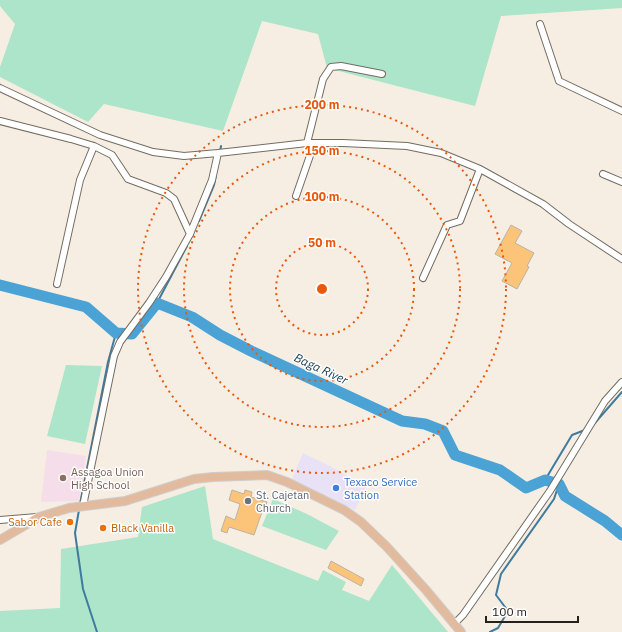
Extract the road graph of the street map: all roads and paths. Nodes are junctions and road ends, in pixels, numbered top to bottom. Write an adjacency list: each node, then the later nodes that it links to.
1 (540, 24): 4 (street)
2 (382, 74): 6 (street)
3 (0, 88): 9 (street)
4 (622, 111)
5 (0, 121): 8 (street)
6 (307, 143): 7 (street); 9 (street)
7 (314, 144): 10 (street); 13 (street)
8 (94, 146): 14 (street); 17 (street)
9 (218, 153): 14 (street)
10 (480, 169): 15 (street); 16 (street)
11 (603, 174): 12 (street)
12 (622, 182)
13 (296, 196)
14 (190, 234): 19 (street)
15 (622, 259)
16 (423, 278)
17 (56, 284)
18 (622, 382): 23 (street)
19 (81, 507): 20 (main road); 23 (main road)
20 (39, 517): 21 (street); 22 (main road)
21 (0, 520)
22 (0, 540)
23 (454, 624): 24 (main road)
24 (461, 632)

